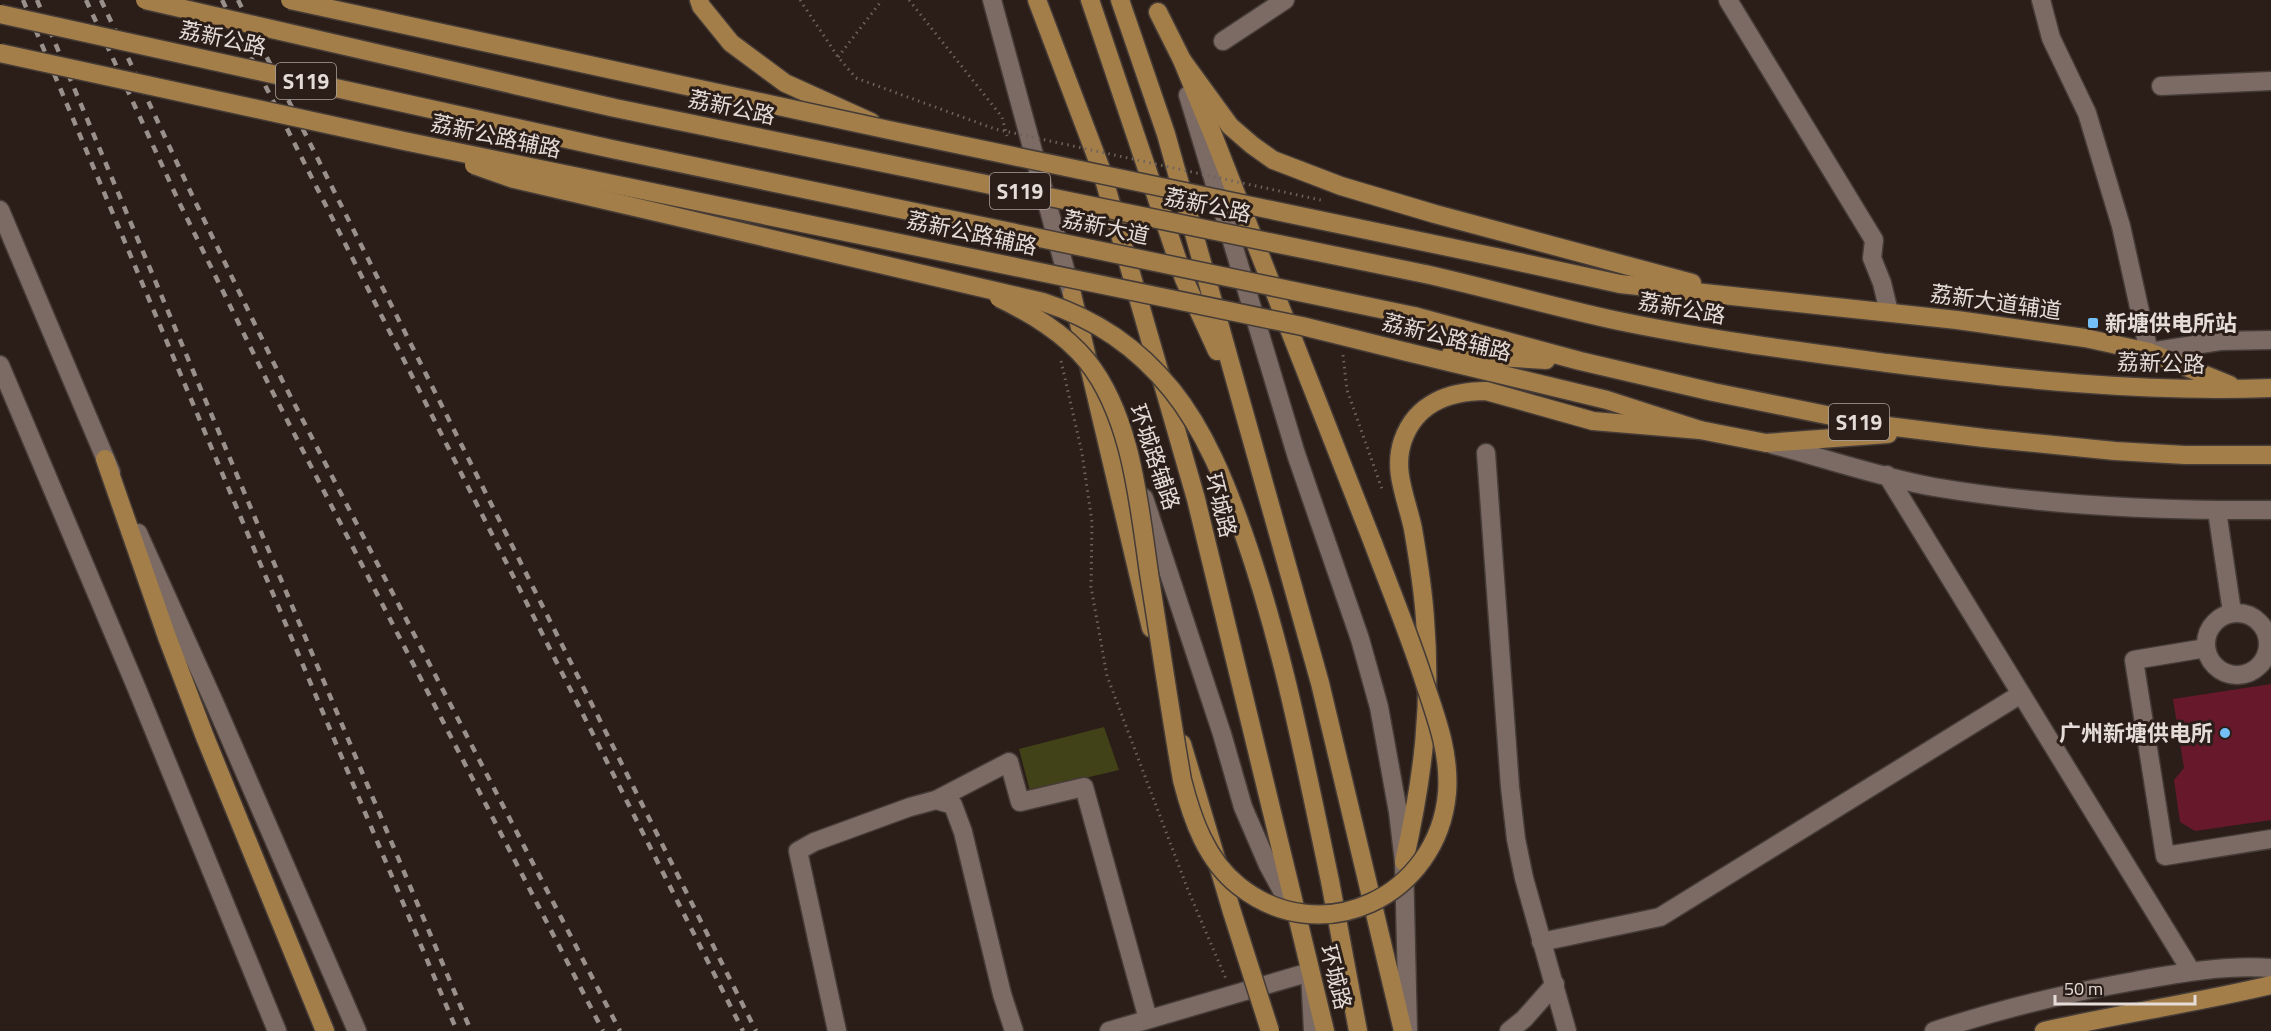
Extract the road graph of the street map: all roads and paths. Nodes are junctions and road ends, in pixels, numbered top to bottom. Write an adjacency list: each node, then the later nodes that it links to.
1 (145, 0): 41 (main road, 荔新公路 / S119, bridge)
2 (290, 0): 22 (main road, bridge)
3 (699, 0): 22 (main road, bridge)
4 (800, 0): 18 (path)
5 (882, 0): 18 (path)
6 (909, 0): 23 (path)
7 (992, 0): 29 (street, 环城路辅路)
8 (1037, 0): 60 (main road, 环城路)
9 (1090, 0): 42 (main road)
10 (1120, 0): 42 (main road)
11 (1285, 0): 16 (street)
12 (1728, 0): 31 (street)
13 (2040, 0): 35 (street)
14 (1156, 6): 19 (main road); 59 (street)
15 (0, 14): 25 (main road, 荔新公路 / S119, bridge)
16 (1223, 41)
17 (0, 53): 24 (main road, 荔新公路辅路, bridge)
18 (838, 57): 27 (path, bridge)
19 (1182, 60): 28 (main road, bridge); 30 (main road)
20 (2271, 81): 21 (street)
21 (2161, 86)
22 (889, 130): 30 (main road, bridge)
23 (1008, 140)
24 (404, 141): 28 (main road, bridge); 34 (main road, 荔新公路辅路, bridge)
25 (612, 149): 37 (main road, 荔新大道 / S119, bridge)
26 (0, 210): 48 (street)
27 (1324, 210)
28 (976, 287): 78 (main road, bridge)
29 (1072, 294): 60 (street, 环城路辅路); 75 (main road, bridge)
30 (1737, 295): 31 (main road, 荔新大道辅道)
31 (1889, 312): 35 (main road, 荔新大道辅道)
32 (2271, 340): 35 (street)
33 (1342, 347): 50 (path)
34 (1407, 352): 37 (main road); 43 (main road, 荔新公路辅路)
35 (2149, 352): 41 (main road, 荔新大道辅道)
36 (1060, 358): 67 (path)
37 (1580, 361): 44 (main road, S119)
38 (0, 365): 39 (street)
39 (5, 385): 69 (street)
40 (2271, 388): 41 (main road, 荔新公路 / S119)
41 (2240, 390)
42 (1243, 410): 79 (main road)
43 (1700, 430): 45 (main road, 荔新公路辅路); 59 (main road)
44 (1933, 430): 45 (main road, 荔新公路辅路); 47 (main road, S119)
45 (1766, 443): 49 (street)
46 (1486, 453): 61 (street)
47 (2271, 455)
48 (105, 459): 70 (main road); 71 (street)
49 (1887, 475): 52 (street); 56 (street)
50 (1386, 502)
51 (2271, 510): 52 (street)
52 (2217, 511): 53 (street)
53 (2232, 612): 54 (street); 55 (street)
54 (2270, 638): 55 (street)
55 (2206, 648): 58 (street)
56 (2021, 694): 61 (street); 63 (street)
57 (936, 800): 68 (street); 72 (street); 73 (street)
58 (2271, 839)
59 (1404, 862): 80 (street)
60 (1298, 921): 64 (main road, 环城路)
61 (1541, 942): 65 (street)
62 (2271, 968): 63 (street)
63 (2191, 971): 83 (street)
64 (1310, 972): 67 (street); 76 (street); 77 (main road, 环城路)
65 (1555, 984): 81 (street); 82 (street)
66 (2271, 985): 84 (main road)
67 (1232, 995): 68 (street)
68 (1148, 1019): 74 (street)
69 (277, 1031)
70 (325, 1031)
71 (357, 1031)
72 (837, 1031)
73 (1014, 1031)
74 (1108, 1031)
75 (1270, 1031)
76 (1313, 1031)
77 (1325, 1031)
78 (1358, 1031)
79 (1402, 1031)
80 (1408, 1031)
81 (1509, 1031)
82 (1568, 1031)
83 (1935, 1031)
84 (2044, 1031)

